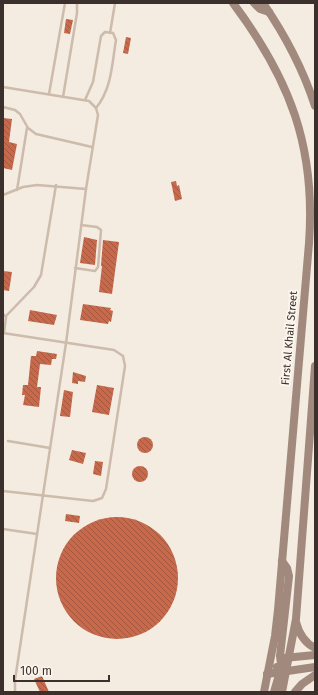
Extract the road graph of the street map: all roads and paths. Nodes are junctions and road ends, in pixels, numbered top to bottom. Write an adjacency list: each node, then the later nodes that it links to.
1 (65, 3): 11 (lane)
2 (77, 3): 12 (lane)
3 (115, 3): 9 (lane)
4 (233, 3): 35 (main road, First Al Khail Street)
5 (254, 3): 8 (main road)
6 (263, 3): 8 (main road)
7 (269, 3): 8 (main road)
8 (269, 12): 14 (main road)
9 (110, 33): 13 (lane); 16 (lane)
10 (3, 87): 11 (lane)
11 (49, 94): 12 (lane)
12 (63, 97): 13 (lane)
13 (85, 100): 16 (lane)
14 (315, 106)
15 (3, 107): 17 (lane)
16 (96, 108): 18 (lane)
17 (28, 128): 18 (lane); 21 (lane)
18 (92, 147): 20 (lane)
19 (56, 185): 20 (lane); 21 (lane); 25 (lane)
20 (86, 189): 23 (lane)
21 (17, 190): 22 (lane)
22 (3, 195)
23 (81, 225): 24 (lane); 24 (lane)
24 (76, 268): 27 (lane)
25 (4, 315): 26 (lane)
26 (3, 333): 27 (lane)
27 (66, 343): 30 (lane); 32 (lane)
28 (315, 366): 36 (main road)
29 (8, 441): 30 (lane)
30 (50, 448): 32 (lane)
31 (3, 491): 32 (lane)
32 (43, 495): 34 (lane)
33 (3, 529): 34 (lane)
34 (37, 534): 46 (lane)
35 (282, 561): 40 (main road); 41 (main road, First Al Khail Street)
36 (296, 619): 37 (main road); 39 (main road)
37 (315, 648)
38 (315, 655): 39 (main road)
39 (288, 658): 40 (main road); 43 (main road)
40 (280, 659): 41 (main road); 43 (main road)
41 (270, 660): 43 (main road); 44 (main road, First Al Khail Street)
42 (315, 667): 43 (main road)
43 (282, 672): 44 (main road); 48 (main road); 49 (main road)
44 (267, 674): 47 (main road, First Al Khail Street)
45 (315, 675): 50 (main road)
46 (15, 692)
47 (264, 692)
48 (274, 692)
49 (282, 692)
50 (295, 692)

